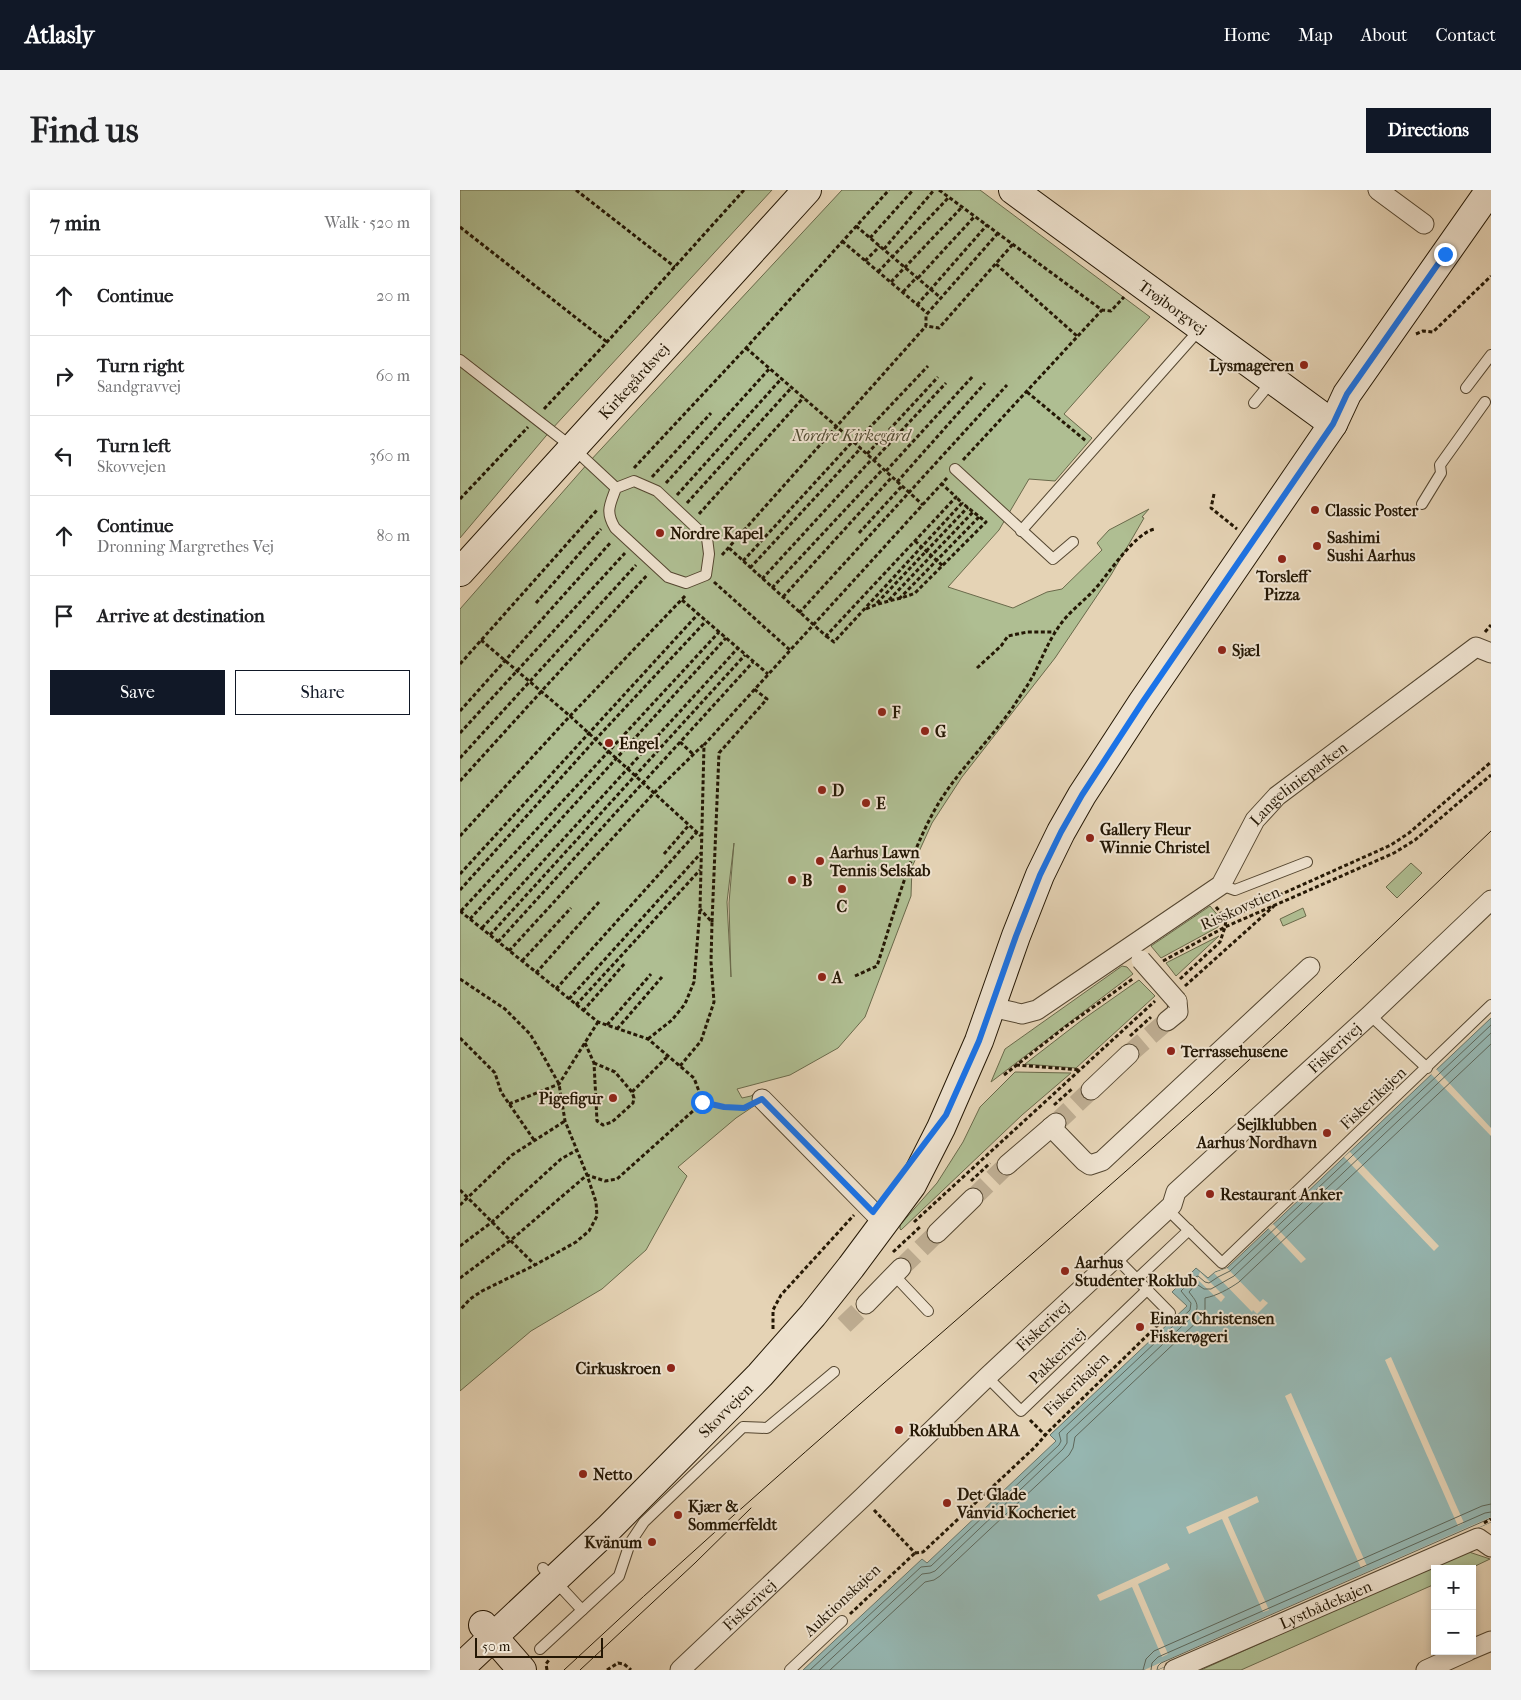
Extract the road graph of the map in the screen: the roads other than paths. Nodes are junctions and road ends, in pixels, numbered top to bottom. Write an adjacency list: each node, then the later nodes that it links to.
1 (807, 190): 15 (street, Kirkegårdsvej)
2 (1013, 190): 7 (street, Trøjborgvej)
3 (1378, 190): 6 (street)
4 (1490, 190): 14 (street)
5 (1491, 214): 14 (street)
6 (1424, 224)
7 (1200, 328): 10 (street, Trøjborgvej); 19 (lane)
8 (1491, 356): 11 (lane)
9 (460, 360): 15 (lane)
10 (1272, 380): 13 (lane); 14 (street, Trøjborgvej)
11 (1466, 388)
12 (1485, 402): 18 (lane)
13 (1254, 403)
14 (1333, 424): 29 (street, Skovvejen)
15 (572, 447): 17 (lane); 21 (street, Kirkegårdsvej)
16 (955, 469): 19 (lane)
17 (616, 488): 17 (lane)
18 (1422, 504)
19 (1021, 531): 20 (lane)
20 (1073, 542)
21 (462, 567)
22 (1491, 653): 24 (street, Langelinieparken)
23 (1307, 862): 24 (lane)
24 (1221, 885): 26 (street, Langelinieparken)
25 (1491, 900): 30 (street, Fiskerivej)
26 (1142, 961): 29 (street, Langelinieparken); 31 (street, bridge)
27 (1310, 967): 36 (street)
28 (1491, 1005): 33 (lane, Fiskerikajen)
29 (991, 1007): 39 (street, Skovvejen)
30 (1370, 1015): 33 (lane); 38 (street, Fiskerivej)
31 (1167, 1021)
32 (1129, 1054): 34 (street)
33 (1426, 1068): 40 (lane, Fiskerikajen)
34 (1090, 1090)
35 (762, 1099): 39 (street)
36 (1006, 1165)
37 (973, 1198): 41 (street)
38 (1167, 1209): 40 (lane, Fiskerikajen); 42 (street, Fiskerivej)
39 (871, 1217): 52 (street, Skovvejen); 52 (street, Skovvejen)
40 (1189, 1230): 44 (lane)
41 (937, 1233)
42 (1115, 1257): 44 (lane); 50 (street, Fiskerivej)
43 (897, 1272): 46 (street); 47 (lane)
44 (1137, 1279): 45 (lane)
45 (1148, 1289): 48 (lane); 50 (lane, Pakkerivej)
46 (866, 1304)
47 (928, 1311)
48 (1170, 1313)
49 (834, 1372): 53 (lane)
50 (987, 1377): 61 (street, Fiskerivej)
51 (1487, 1539): 63 (street, Lystbådekajen)
52 (548, 1574): 53 (lane); 57 (street, Skovvejen)
53 (582, 1610): 58 (lane)
54 (842, 1621): 62 (lane, Auktionskajen)
55 (1491, 1641): 56 (street)
56 (1476, 1647)
57 (475, 1649): 60 (street)
58 (540, 1649)
59 (1459, 1655): 64 (street)
60 (522, 1670)
61 (680, 1670)
62 (790, 1670)
63 (1174, 1670)
64 (1426, 1670)

